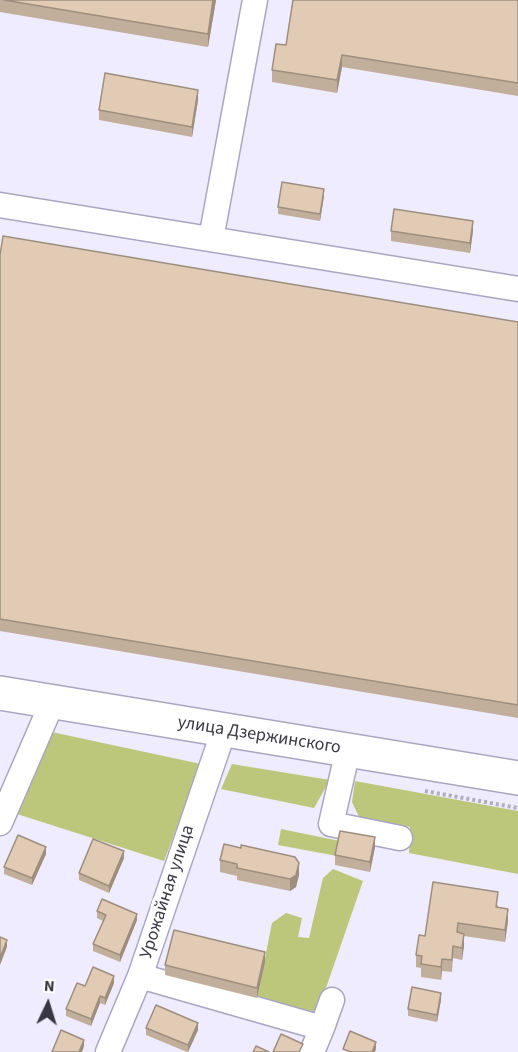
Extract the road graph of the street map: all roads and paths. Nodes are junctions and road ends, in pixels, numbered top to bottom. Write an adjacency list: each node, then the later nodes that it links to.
1 (255, 0): 3 (street)
2 (0, 205): 3 (street)
3 (211, 239): 4 (street)
4 (518, 289)
5 (0, 693): 6 (highway, улица Дзержинского)
6 (52, 703): 7 (highway, улица Дзержинского); 10 (street)
7 (224, 730): 8 (highway, улица Дзержинского); 12 (street, Урожайная улица)
8 (348, 750): 9 (highway, улица Дзержинского); 11 (street)
9 (518, 778)
10 (0, 823)
11 (400, 838)
12 (140, 976): 14 (street); 15 (street, Урожайная улица)
13 (333, 1000): 14 (street)
14 (322, 1028): 16 (street)
15 (108, 1052)
16 (312, 1052)

